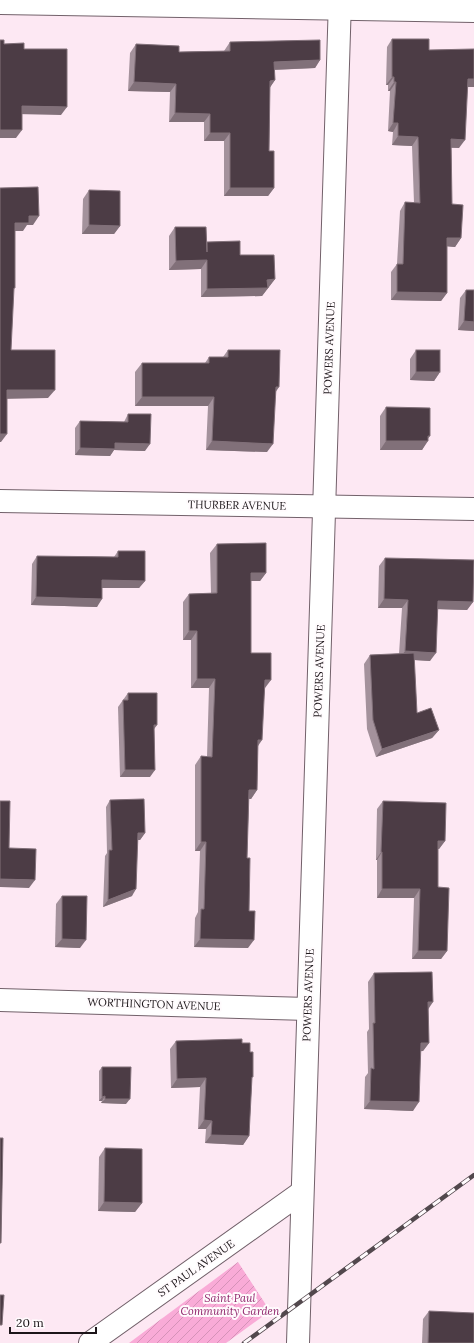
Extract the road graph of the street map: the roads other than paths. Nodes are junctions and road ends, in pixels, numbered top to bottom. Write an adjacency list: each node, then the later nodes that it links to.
1 (0, 3): 2 (street)
2 (340, 4): 3 (street); 5 (street, POWERS AVENUE)
3 (474, 11)
4 (0, 501): 5 (street, THURBER AVENUE)
5 (324, 507): 6 (street, THURBER AVENUE); 8 (street, POWERS AVENUE)
6 (474, 509)
7 (0, 1000): 8 (street, WORTHINGTON AVENUE)
8 (308, 1009): 9 (street, POWERS AVENUE)
9 (302, 1192): 10 (street, ST PAUL AVENUE); 11 (street, POWERS AVENUE)
10 (90, 1343)
11 (298, 1343)

